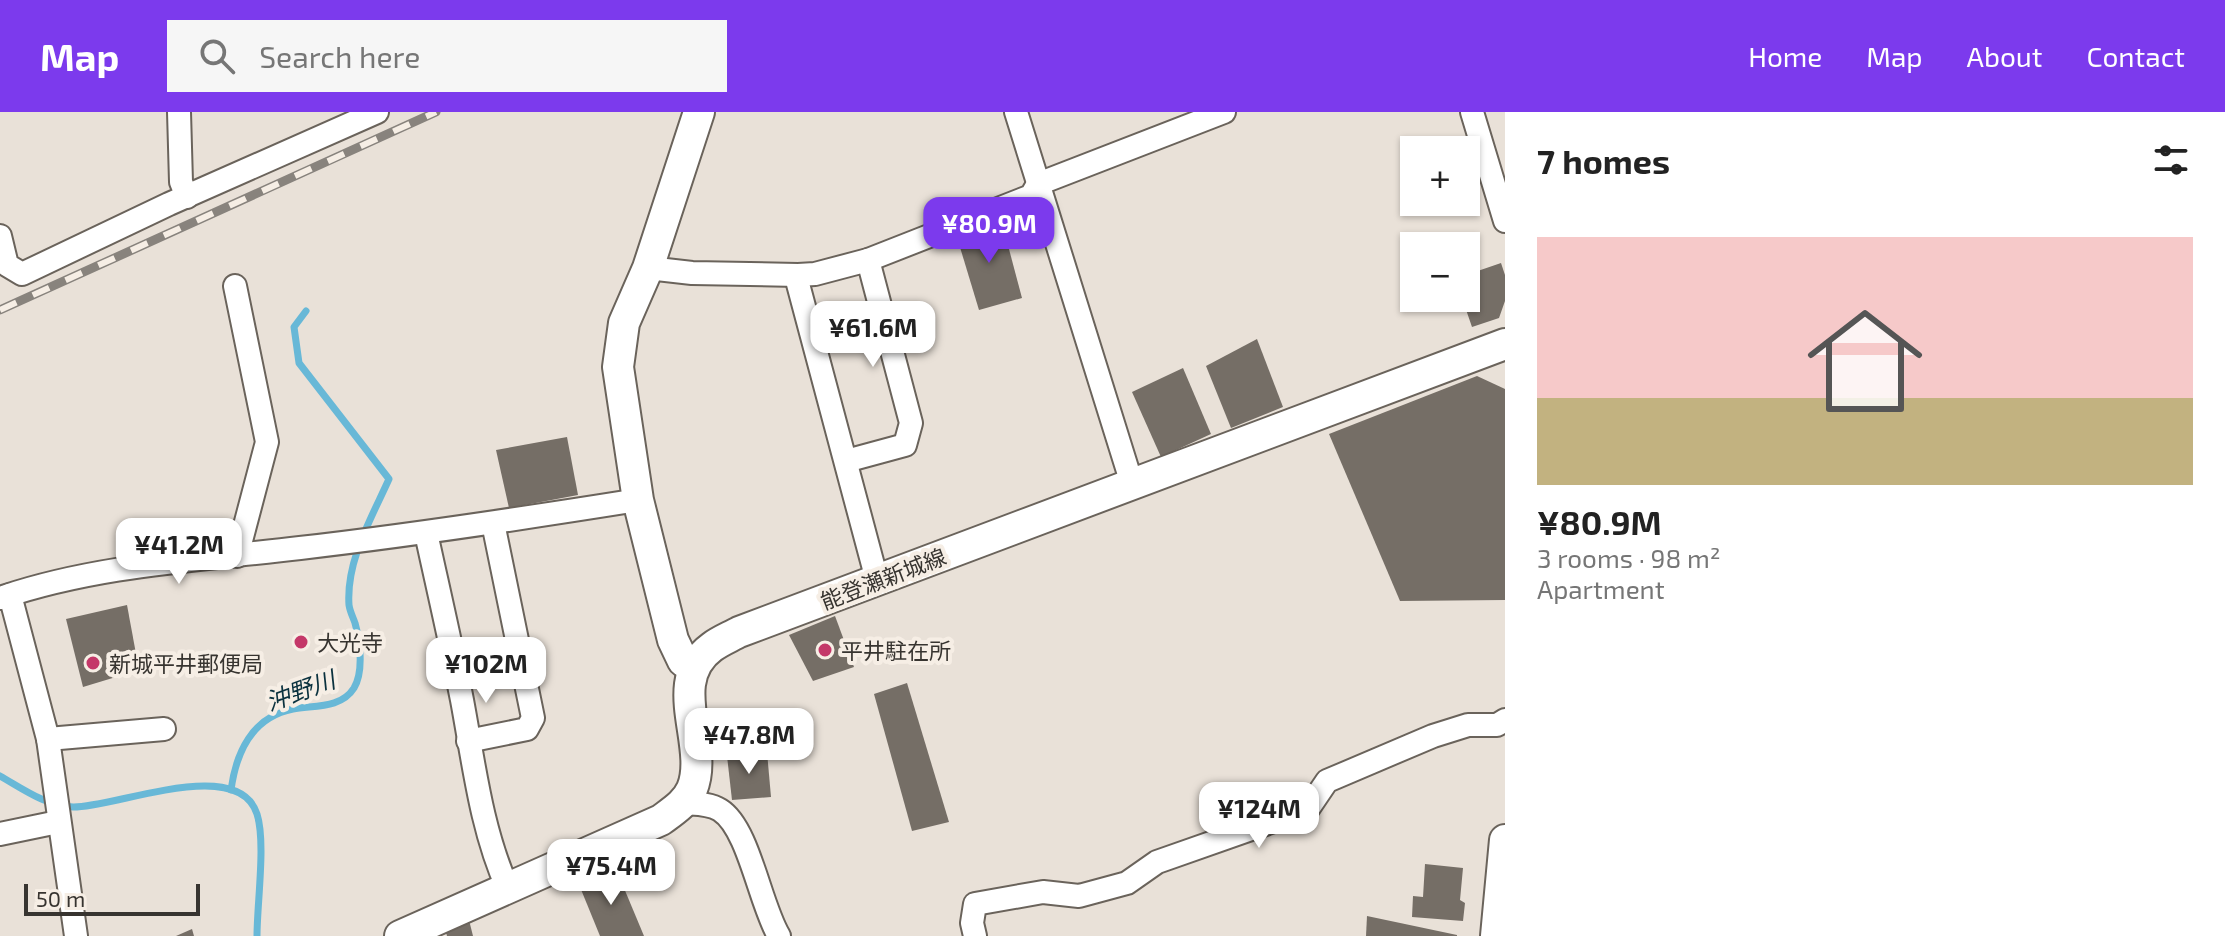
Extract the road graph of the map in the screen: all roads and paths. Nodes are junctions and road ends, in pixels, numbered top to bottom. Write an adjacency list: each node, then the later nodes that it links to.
1 (179, 112): 8 (street)
2 (377, 112): 8 (street)
3 (699, 112): 12 (main road)
4 (1016, 112): 7 (street)
5 (1224, 112): 7 (street)
6 (1472, 112): 9 (street)
7 (1038, 184): 11 (street); 17 (street)
8 (187, 197): 10 (street)
9 (1505, 221)
10 (0, 236)
11 (868, 260): 13 (street); 16 (street)
12 (648, 268): 13 (street); 18 (main road)
13 (798, 275): 16 (street)
14 (235, 286): 21 (street)
15 (1505, 344): 17 (main road, 能登瀬新城線)
16 (846, 461): 22 (street)
17 (1132, 484): 22 (main road, 能登瀬新城線)
18 (638, 500): 19 (street); 24 (main road)
19 (493, 523): 20 (street); 28 (street)
20 (426, 533): 21 (street); 28 (street)
21 (237, 556): 23 (street)
22 (877, 580): 24 (main road, 能登瀬新城線)
23 (5, 596): 27 (street)
24 (694, 668): 29 (main road)
25 (1505, 720): 37 (street)
26 (164, 729): 27 (street)
27 (48, 739): 30 (street)
28 (468, 741): 33 (street)
29 (683, 803): 33 (main road); 36 (street)
30 (58, 822): 31 (street); 34 (street)
31 (0, 834)
32 (1505, 840): 38 (main road)
33 (508, 889): 35 (main road)
34 (76, 936)
35 (400, 936)
36 (779, 936)
37 (975, 936)
38 (1496, 936)

